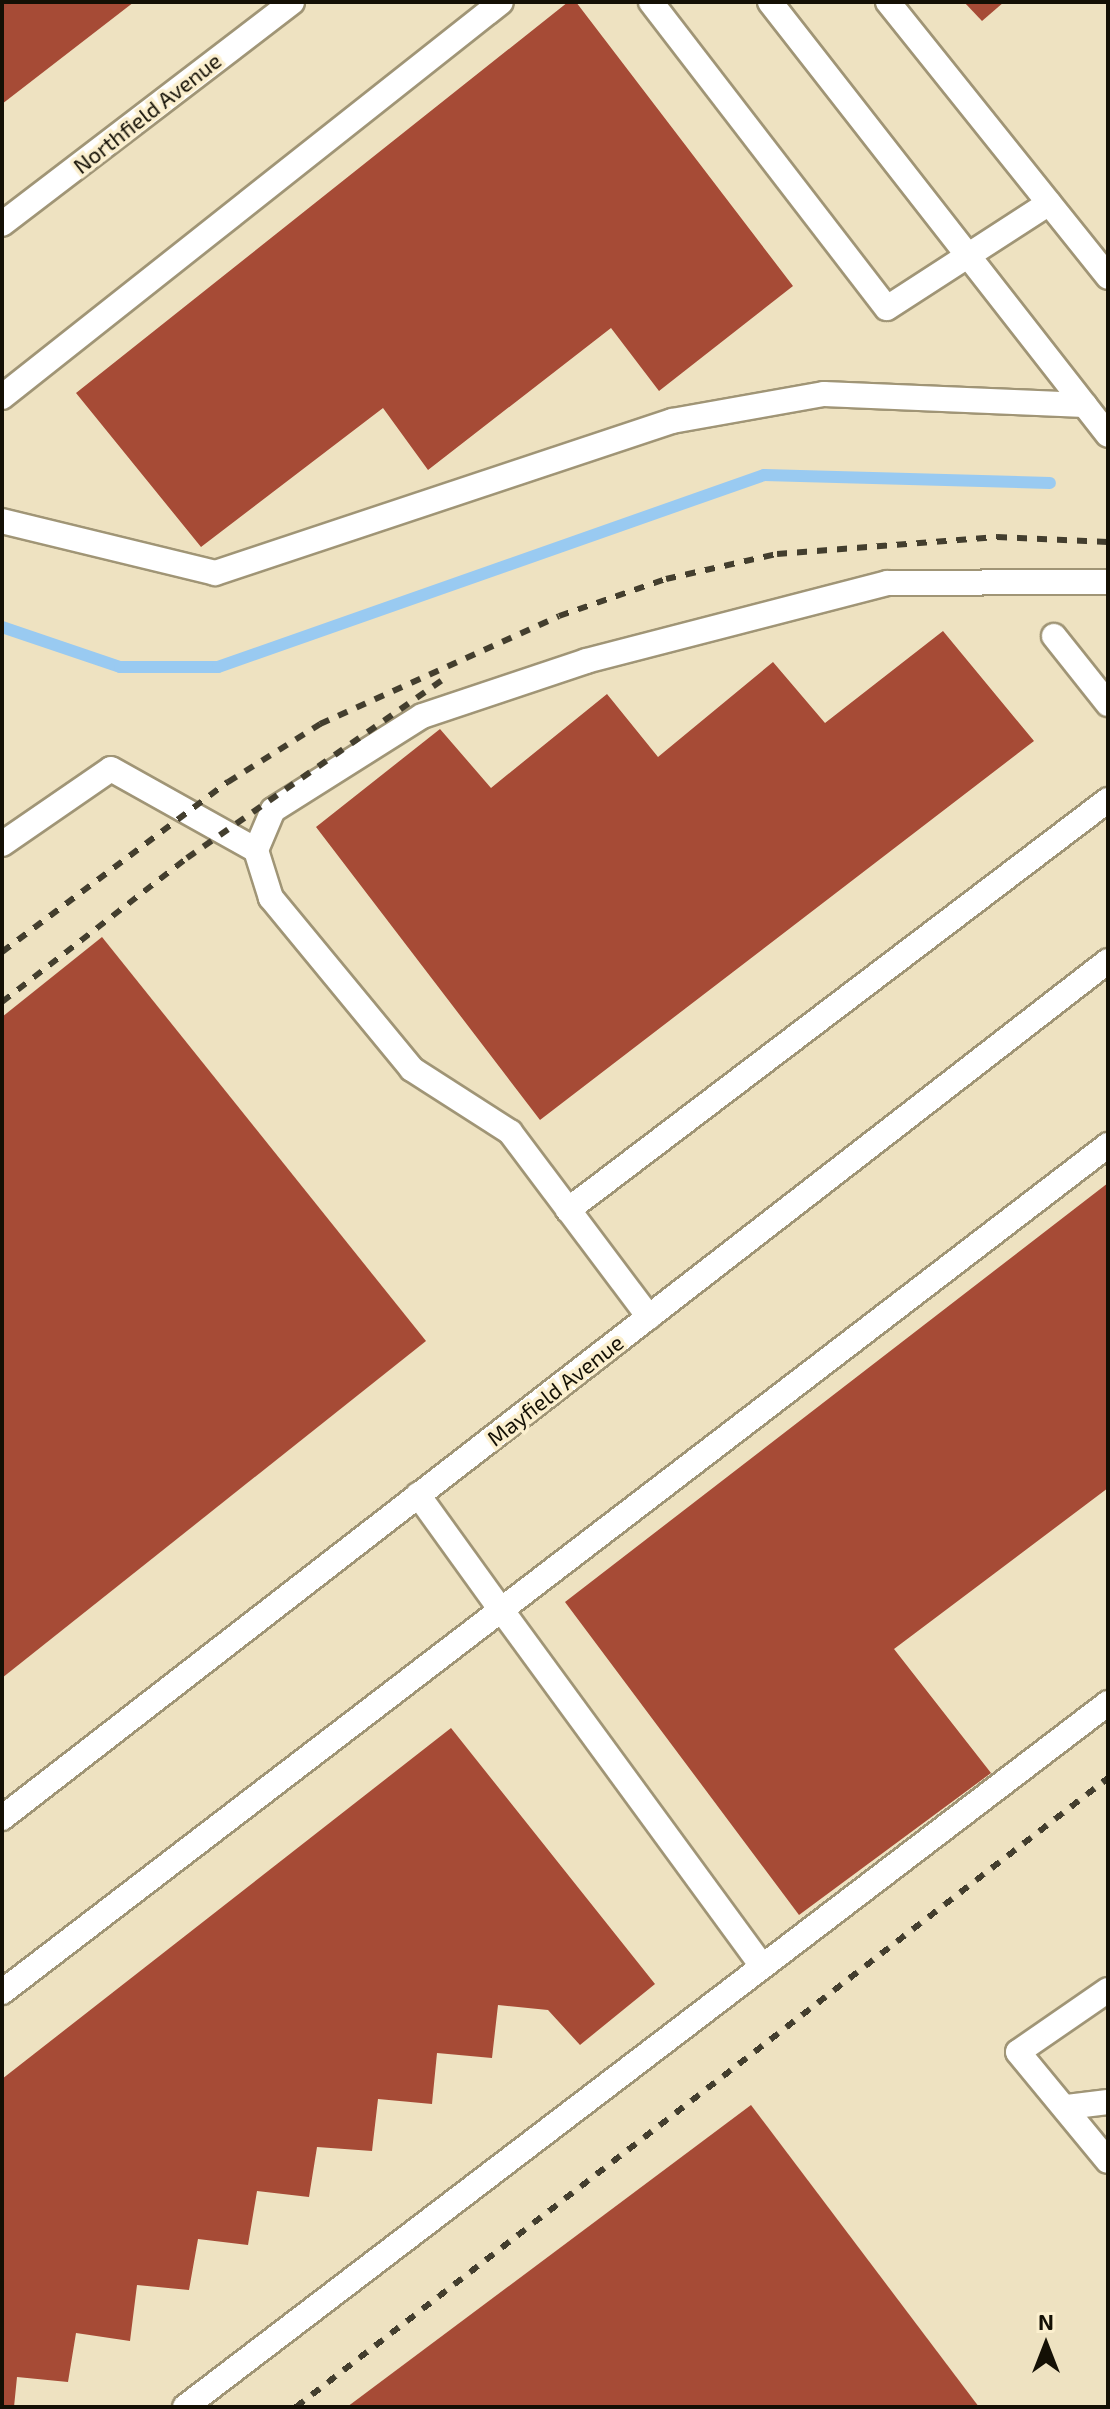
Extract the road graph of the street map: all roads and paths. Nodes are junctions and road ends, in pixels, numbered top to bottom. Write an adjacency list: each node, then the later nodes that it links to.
1 (292, 2): 7 (lane, Northfield Avenue)
2 (501, 2): 10 (lane)
3 (651, 2): 8 (lane)
4 (770, 2): 8 (lane)
5 (888, 2): 6 (lane)
6 (1049, 203): 8 (lane); 9 (lane)
7 (2, 224)
8 (969, 257): 11 (lane)
9 (1108, 277)
10 (2, 397)
11 (1085, 405): 12 (lane); 13 (lane)
12 (1108, 435)
13 (2, 521)
14 (1108, 582): 19 (lane)
15 (1054, 636): 16 (lane)
16 (1108, 704)
17 (1108, 800): 22 (lane)
18 (6, 834): 19 (lane)
19 (256, 850): 22 (lane)
20 (1108, 961): 23 (lane, Mayfield Avenue)
21 (1108, 1145): 25 (lane)
22 (568, 1210): 23 (lane)
23 (649, 1317): 24 (lane, Mayfield Avenue)
24 (418, 1495): 25 (lane); 27 (lane, Mayfield Avenue)
25 (501, 1610): 28 (lane); 30 (lane)
26 (1108, 1703): 28 (lane)
27 (2, 1818)
28 (762, 1966): 34 (lane)
29 (1108, 1990): 32 (lane)
30 (2, 1992)
31 (1108, 2102): 32 (lane)
32 (1067, 2107): 33 (lane)
33 (1108, 2161)
34 (185, 2407)

